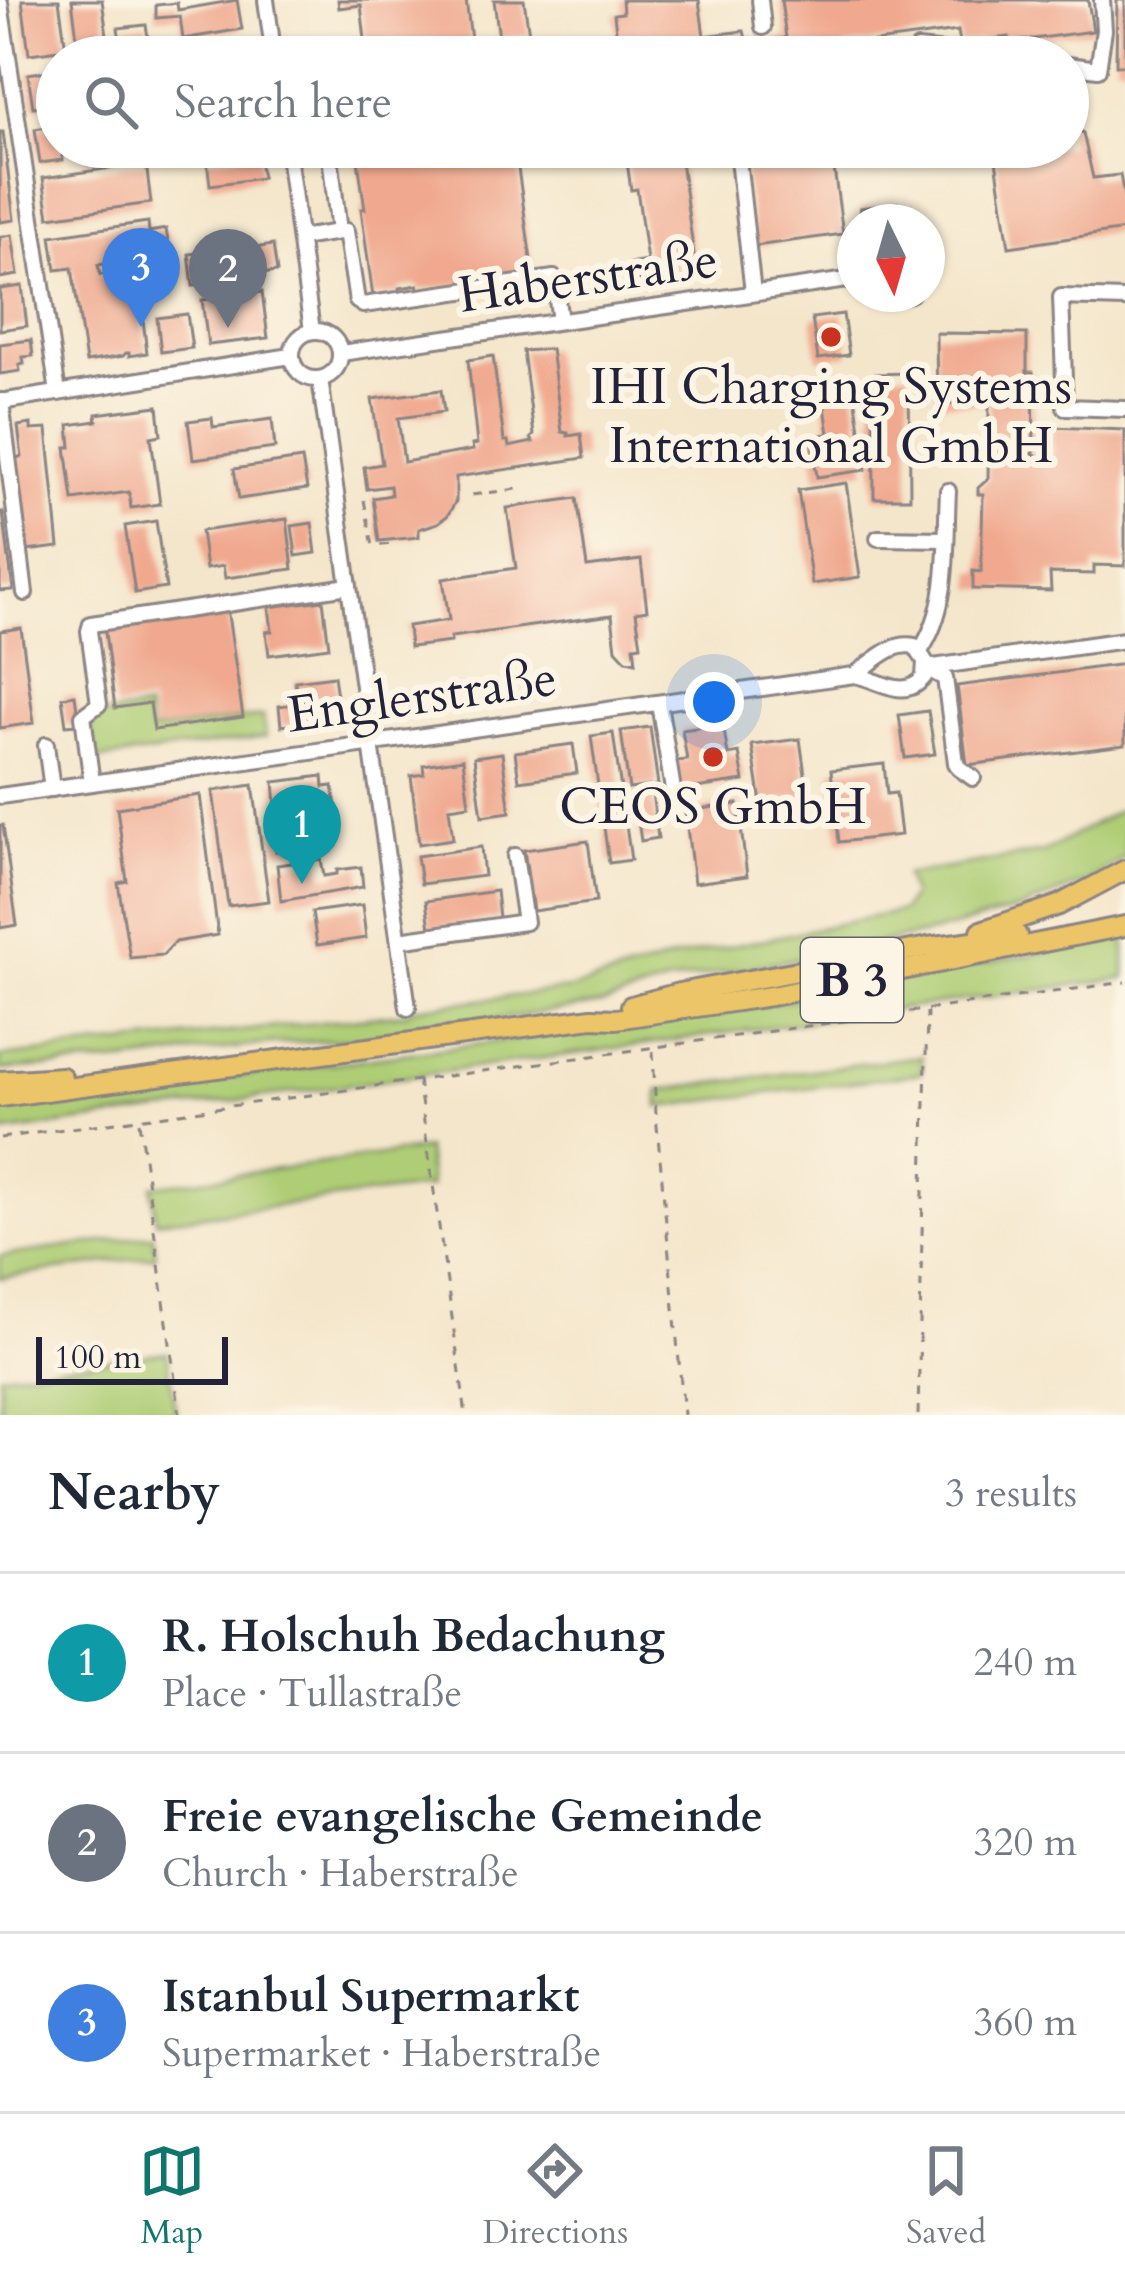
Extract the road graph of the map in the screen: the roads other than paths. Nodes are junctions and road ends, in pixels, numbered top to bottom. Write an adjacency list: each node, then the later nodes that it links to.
1 (266, 0): 6 (street)
2 (760, 0): 5 (street)
3 (1102, 0): 7 (street)
4 (0, 3): 21 (street)
5 (764, 27)
6 (271, 36)
7 (1089, 68)
8 (290, 168): 12 (street)
9 (331, 168): 11 (street)
10 (739, 168): 14 (street)
11 (339, 232): 12 (street); 16 (street)
12 (300, 238): 17 (street)
13 (837, 280): 14 (street, Haberstraße)
14 (753, 293): 16 (street, Haberstraße)
15 (1125, 299): 23 (street)
16 (560, 321): 18 (street, Haberstraße)
17 (312, 331): 18 (street); 19 (street)
18 (340, 353): 20 (street)
19 (291, 356): 20 (street); 21 (street)
20 (320, 380): 27 (street)
21 (58, 393): 22 (street)
22 (1, 402): 28 (street)
23 (1125, 409)
24 (948, 491): 26 (street)
25 (878, 538): 26 (street)
26 (946, 539): 30 (street)
27 (349, 586): 34 (street); 37 (street)
28 (25, 593)
29 (1125, 640): 31 (street)
30 (920, 651): 31 (street); 32 (street, Englerstraße)
31 (926, 668): 32 (street, Englerstraße); 36 (street)
32 (854, 675): 33 (street, Englerstraße)
33 (659, 703): 34 (street, Englerstraße); 40 (street)
34 (372, 742): 37 (street, Englerstraße); 44 (street)
35 (46, 745): 38 (street)
36 (974, 778)
37 (92, 783): 38 (street, Englerstraße)
38 (52, 789): 39 (street, Englerstraße)
39 (0, 796)
40 (674, 796)
41 (515, 856): 44 (street)
42 (1125, 870): 45 (main road, B 3)
43 (1118, 927): 45 (main road, B 3); 47 (main road, B 3)
44 (399, 940): 46 (street)
45 (928, 947): 47 (main road, B 3)
46 (409, 1008)
47 (592, 1018): 49 (main road, B 3)
48 (0, 1081): 49 (main road)
49 (90, 1085): 50 (main road, B 3)
50 (0, 1097)

